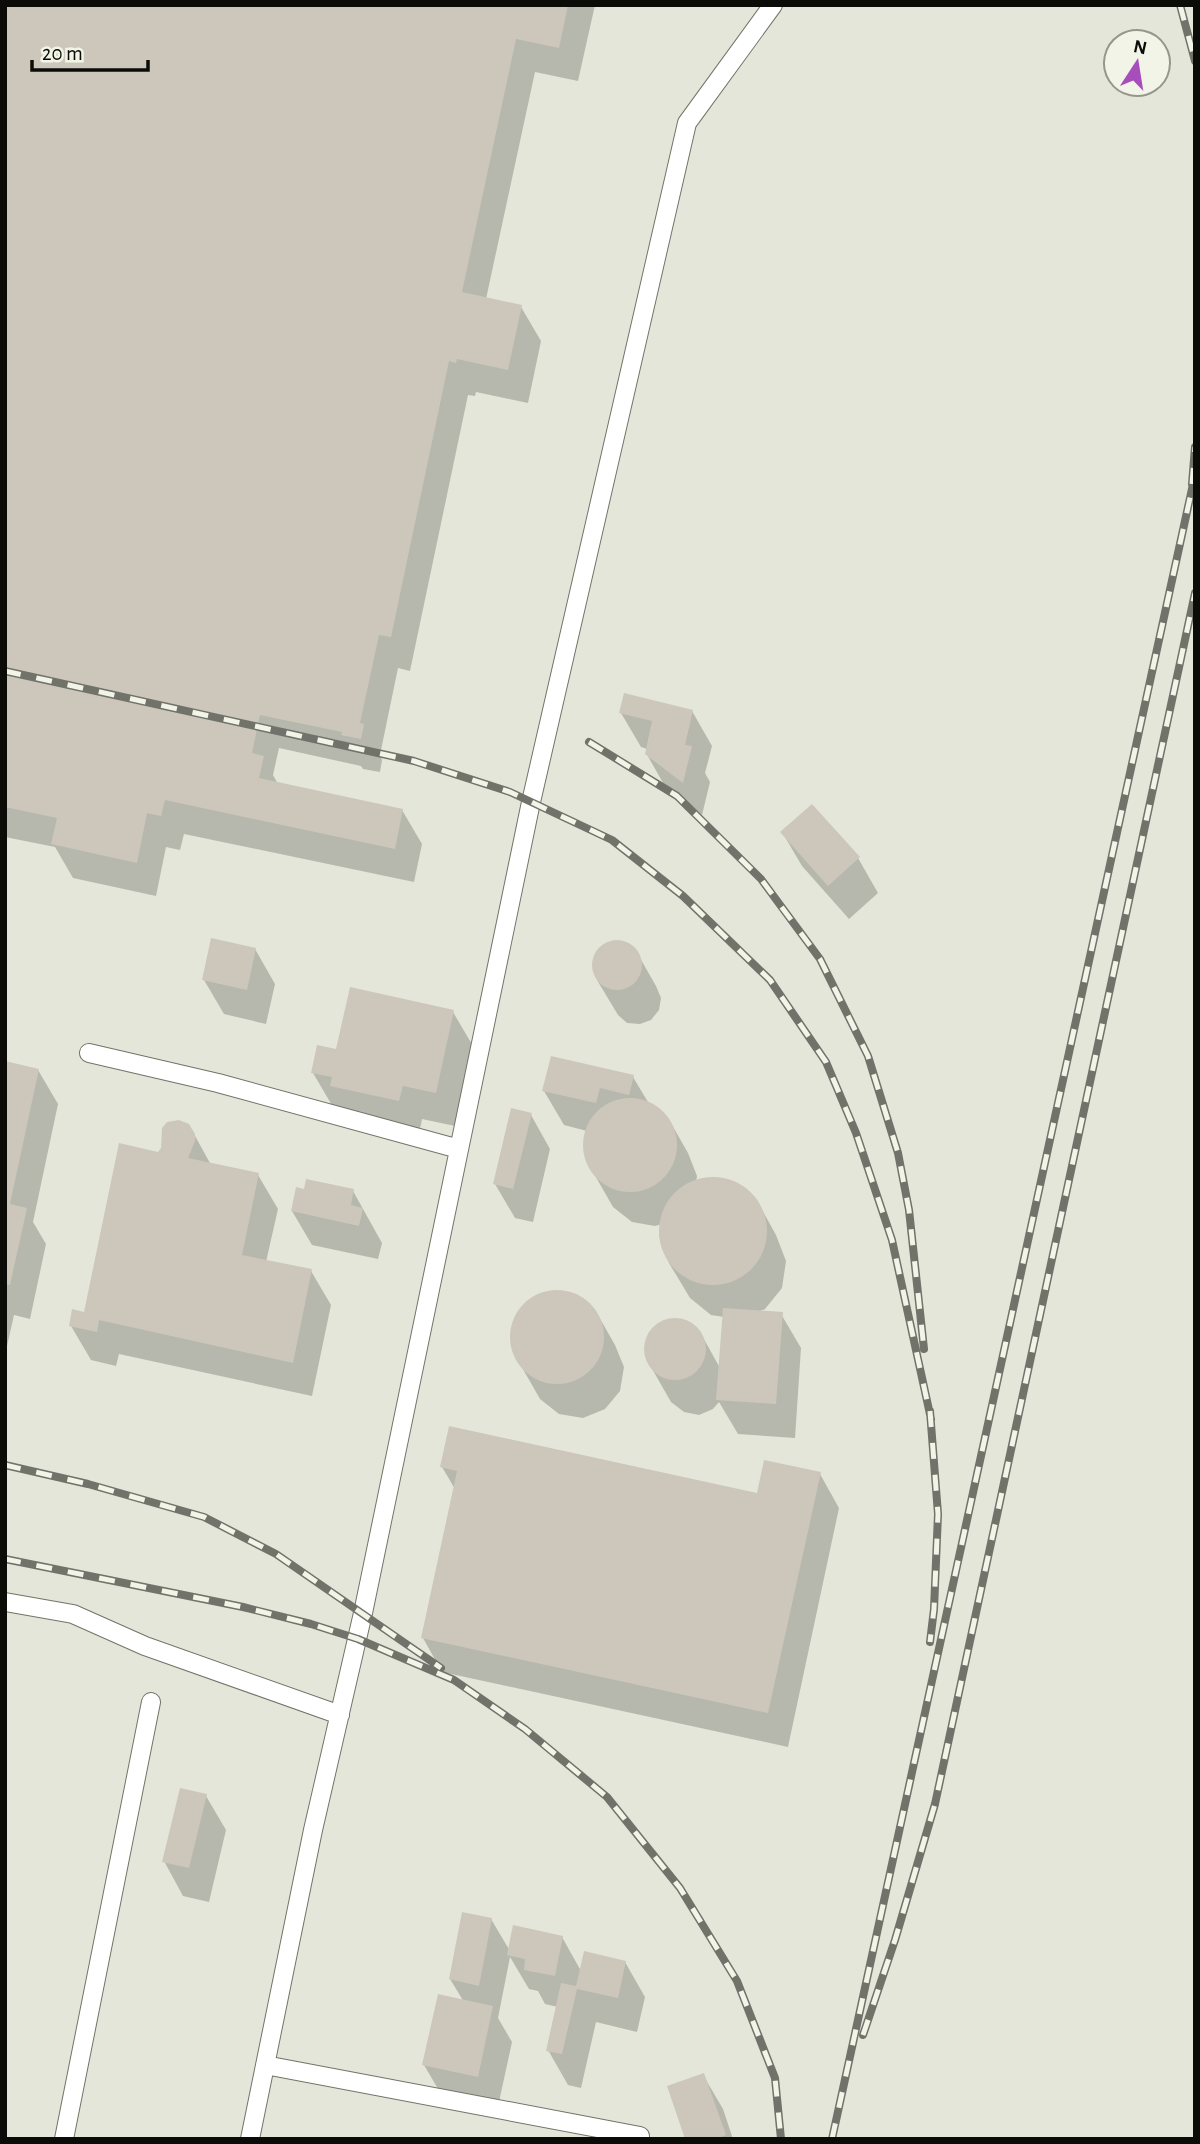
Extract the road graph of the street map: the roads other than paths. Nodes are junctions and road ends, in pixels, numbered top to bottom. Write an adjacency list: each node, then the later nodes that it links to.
1 (773, 5): 3 (lane)
2 (89, 1053): 3 (lane)
3 (459, 1149): 6 (lane)
4 (5, 1602): 6 (lane)
5 (151, 1702): 9 (lane)
6 (340, 1714): 7 (lane)
7 (265, 2064): 8 (lane); 10 (lane)
8 (640, 2136)
9 (64, 2139)
10 (250, 2139)

